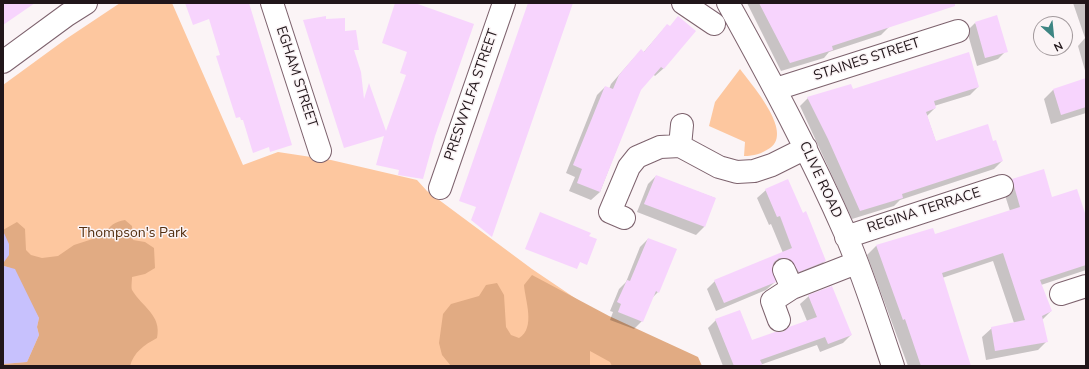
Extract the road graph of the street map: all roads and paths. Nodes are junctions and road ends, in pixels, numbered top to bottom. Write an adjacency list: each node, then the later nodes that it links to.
1 (86, 3): 8 (street)
2 (272, 3): 13 (street, EGHAM STREET)
3 (504, 3): 15 (street, PRESWYLFA STREET)
4 (683, 3): 6 (street)
5 (728, 3): 9 (street, CLIVE ROAD)
6 (714, 24)
7 (958, 31): 9 (street, STAINES STREET)
8 (3, 62)
9 (776, 90): 12 (street, CLIVE ROAD)
10 (682, 124): 11 (street)
11 (680, 146): 12 (street); 16 (street)
12 (806, 148): 17 (street, CLIVE ROAD)
13 (320, 151)
14 (1002, 186): 17 (street, REGINA TERRACE)
15 (440, 188)
16 (624, 218)
17 (846, 237): 18 (street, CLIVE ROAD)
18 (856, 263): 21 (street); 22 (street, CLIVE ROAD)
19 (1086, 286): 20 (street)
20 (1061, 294)
21 (779, 320)
22 (894, 366)

